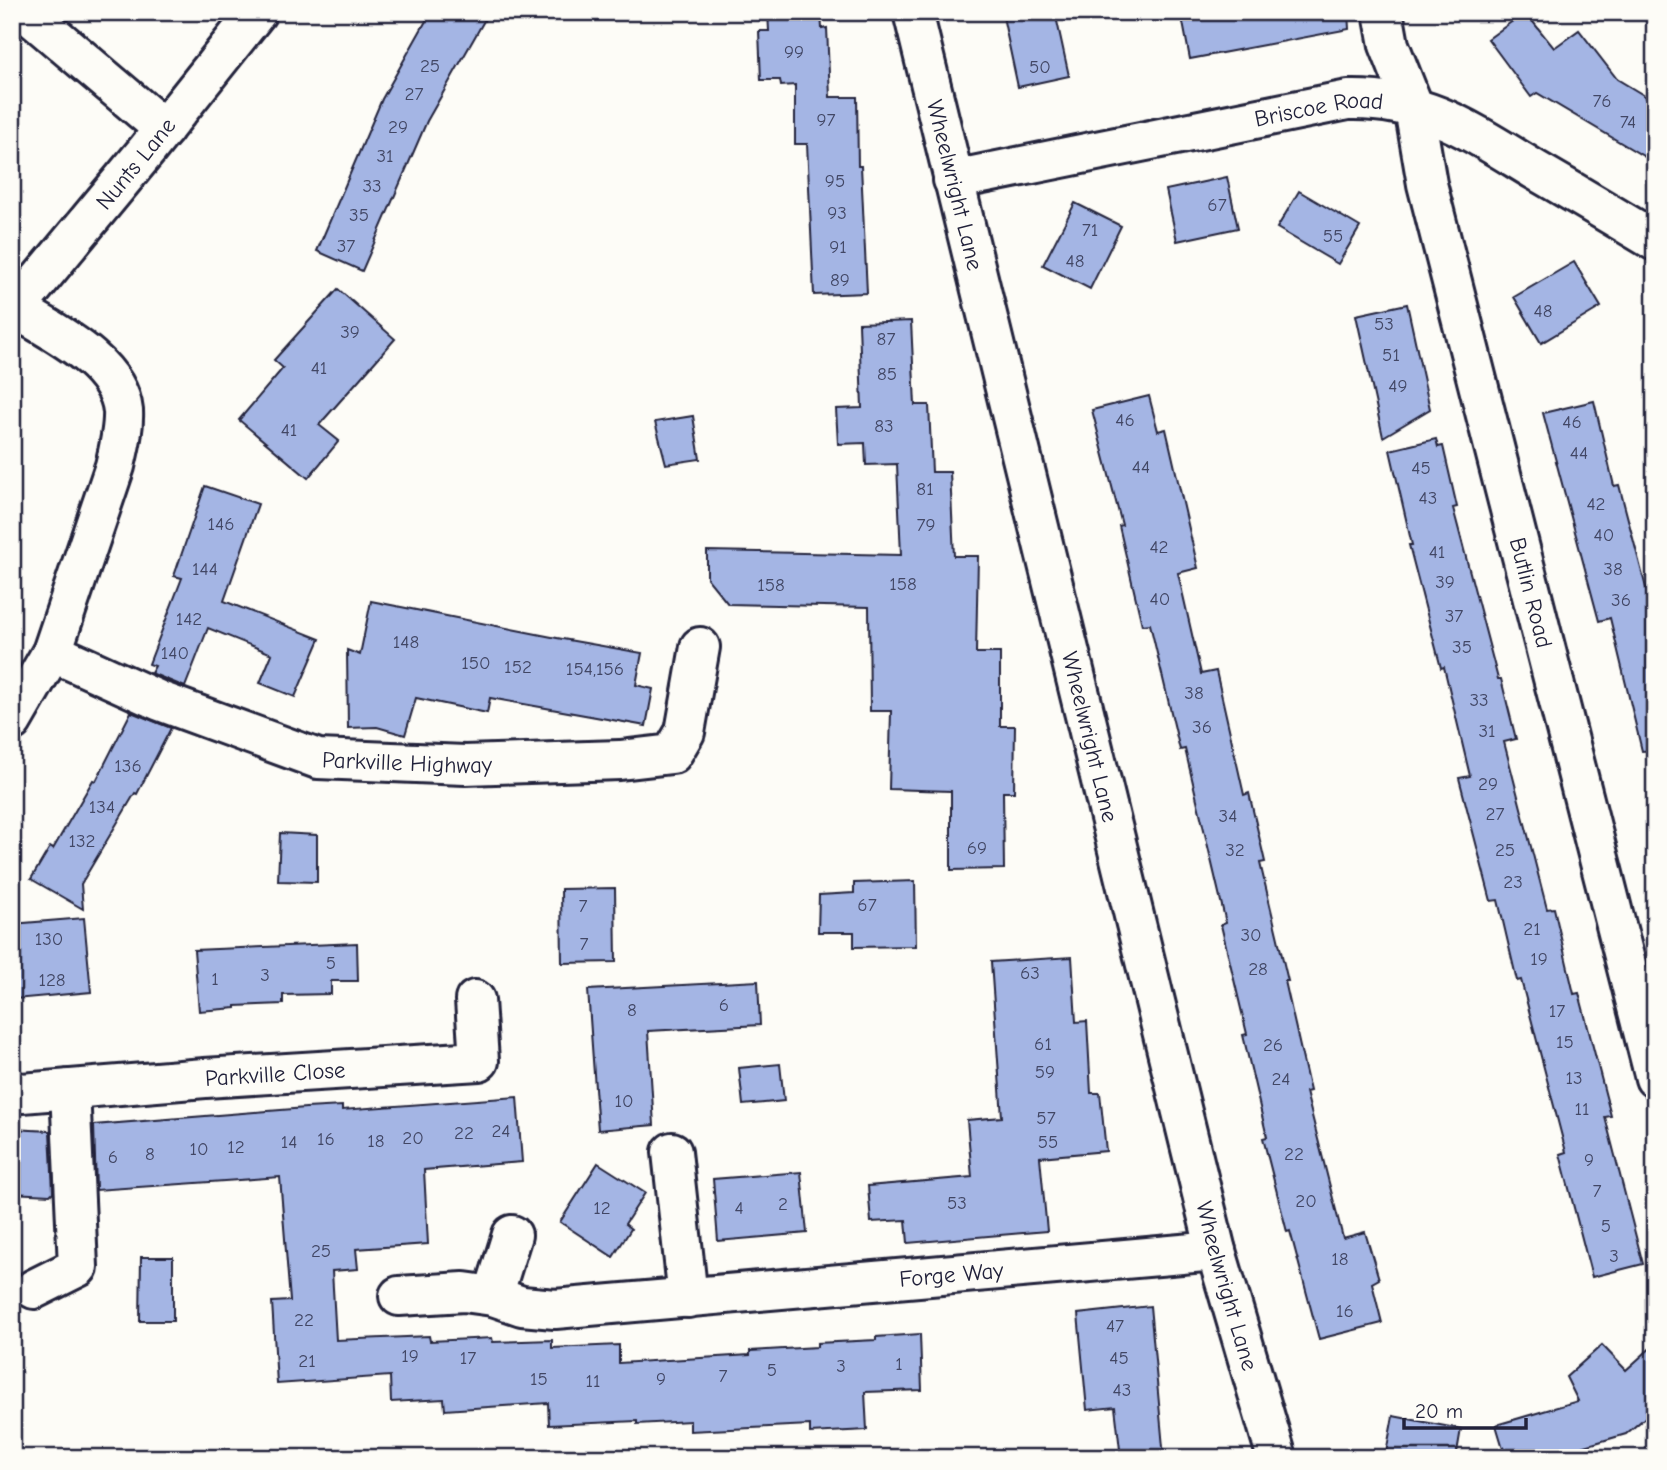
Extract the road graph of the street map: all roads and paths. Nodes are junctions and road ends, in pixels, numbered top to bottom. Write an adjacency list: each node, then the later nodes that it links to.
1 (26, 12): 6 (street)
2 (257, 12): 6 (street, Nunts Lane)
3 (914, 12): 7 (street, Wheelwright Lane)
4 (1383, 12): 5 (street, Butlin Road)
5 (1415, 108): 7 (street, Briscoe Road); 8 (street, Briscoe Road); 14 (street, Butlin Road)
6 (164, 130): 9 (street, Nunts Lane)
7 (953, 180): 19 (street, Wheelwright Lane)
8 (1655, 241)
9 (14, 311): 11 (street)
10 (700, 647): 11 (street, Parkville Highway)
11 (52, 652): 12 (street)
12 (12, 720)
13 (475, 1000): 15 (street, Parkville Close)
14 (1655, 1078)
15 (70, 1088): 16 (street, Parkville Close); 20 (street)
16 (12, 1091)
17 (672, 1152): 23 (street)
18 (513, 1235): 22 (street)
19 (1216, 1251): 23 (street, Forge Way); 24 (street, Wheelwright Lane)
20 (34, 1289)
21 (398, 1296): 22 (street, Forge Way)
22 (493, 1296): 23 (street, Forge Way)
23 (688, 1298)
24 (1277, 1458)

